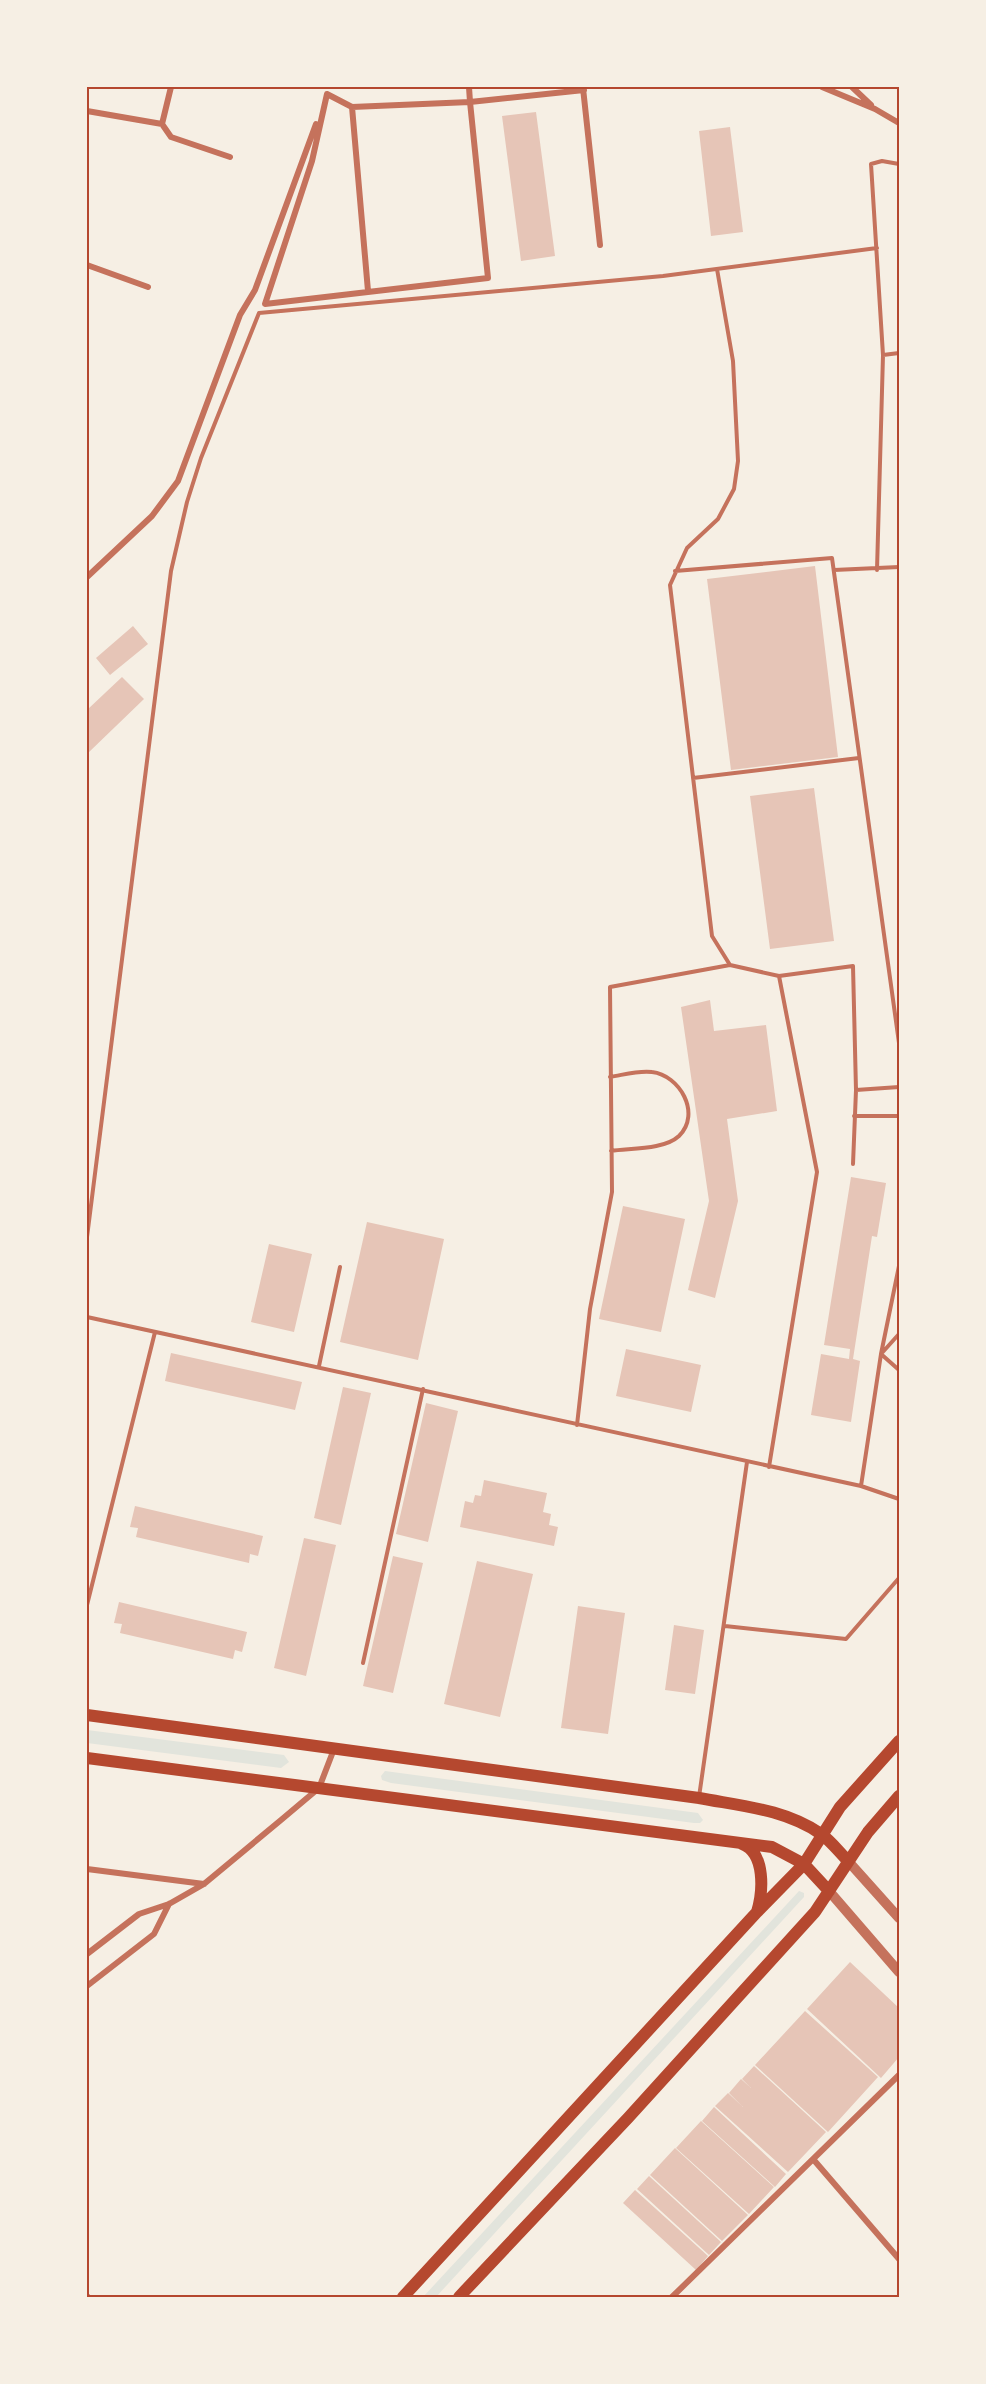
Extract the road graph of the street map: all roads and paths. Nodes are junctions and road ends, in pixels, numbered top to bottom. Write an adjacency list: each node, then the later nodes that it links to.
1 (171, 87): 12 (street)
2 (469, 87): 7 (street)
3 (822, 87): 9 (street)
4 (852, 87): 9 (street)
5 (584, 89): 7 (street); 15 (street)
6 (328, 90): 8 (street); 20 (street); 27 (street)
7 (470, 102): 8 (street); 20 (street)
8 (352, 107): 20 (street)
9 (875, 109): 11 (street)
10 (87, 111): 12 (street)
11 (899, 123)
12 (162, 124): 13 (street)
13 (230, 157)
14 (899, 164): 16 (lane)
15 (600, 245)
16 (877, 248): 18 (lane); 22 (lane)
17 (87, 265): 19 (street)
18 (717, 269): 26 (lane); 40 (lane)
19 (148, 287)
20 (368, 291)
21 (899, 353): 22 (lane)
22 (883, 355): 25 (lane)
23 (899, 567): 25 (lane)
24 (834, 570): 25 (lane); 26 (lane); 28 (lane)
25 (877, 570)
26 (674, 571): 29 (lane)
27 (87, 577)
28 (860, 758): 29 (lane); 32 (lane)
29 (693, 778): 30 (lane)
30 (730, 965): 31 (lane); 33 (lane)
31 (779, 976): 35 (lane); 52 (lane)
32 (899, 1043)
33 (610, 1077): 38 (lane); 38 (lane)
34 (899, 1087): 35 (lane)
35 (856, 1090): 36 (lane)
36 (854, 1116): 37 (lane); 39 (lane)
37 (899, 1116)
38 (611, 1151): 50 (lane)
39 (853, 1164)
40 (87, 1237)
41 (899, 1266): 46 (lane)
42 (340, 1267): 47 (lane)
43 (87, 1317): 44 (lane)
44 (155, 1332): 47 (lane); 56 (lane)
45 (899, 1334): 46 (lane)
46 (881, 1354): 48 (lane); 53 (lane)
47 (319, 1366): 49 (lane)
48 (899, 1370)
49 (423, 1389): 50 (lane); 58 (lane)
50 (577, 1425): 51 (lane)
51 (747, 1462): 52 (lane); 57 (lane)
52 (769, 1467): 53 (lane)
53 (861, 1486): 54 (lane)
54 (899, 1499)
55 (899, 1578): 57 (lane)
56 (87, 1605)
57 (725, 1626): 65 (lane)
58 (363, 1663)
59 (87, 1715): 61 (main road)
60 (899, 1741): 66 (main road)
61 (334, 1748): 63 (street); 65 (main road)
62 (87, 1758): 63 (main road)
63 (319, 1788): 67 (main road); 71 (street)
64 (899, 1796): 68 (main road)
65 (699, 1798): 66 (main road)
66 (823, 1835): 68 (main road); 69 (main road)
67 (738, 1843): 69 (main road); 74 (main road)
68 (848, 1861): 72 (main road); 75 (street)
69 (804, 1864): 72 (main road); 74 (main road)
70 (87, 1869): 71 (street)
71 (204, 1884): 73 (street)
72 (829, 1891): 77 (street); 83 (main road)
73 (169, 1904): 76 (street); 78 (street)
74 (757, 1912): 82 (main road)
75 (899, 1918)
76 (87, 1954)
77 (899, 1972)
78 (87, 1986)
79 (899, 2075): 80 (street)
80 (813, 2158): 81 (street); 84 (street)
81 (899, 2259)
82 (402, 2297)
83 (459, 2297)
84 (672, 2297)

